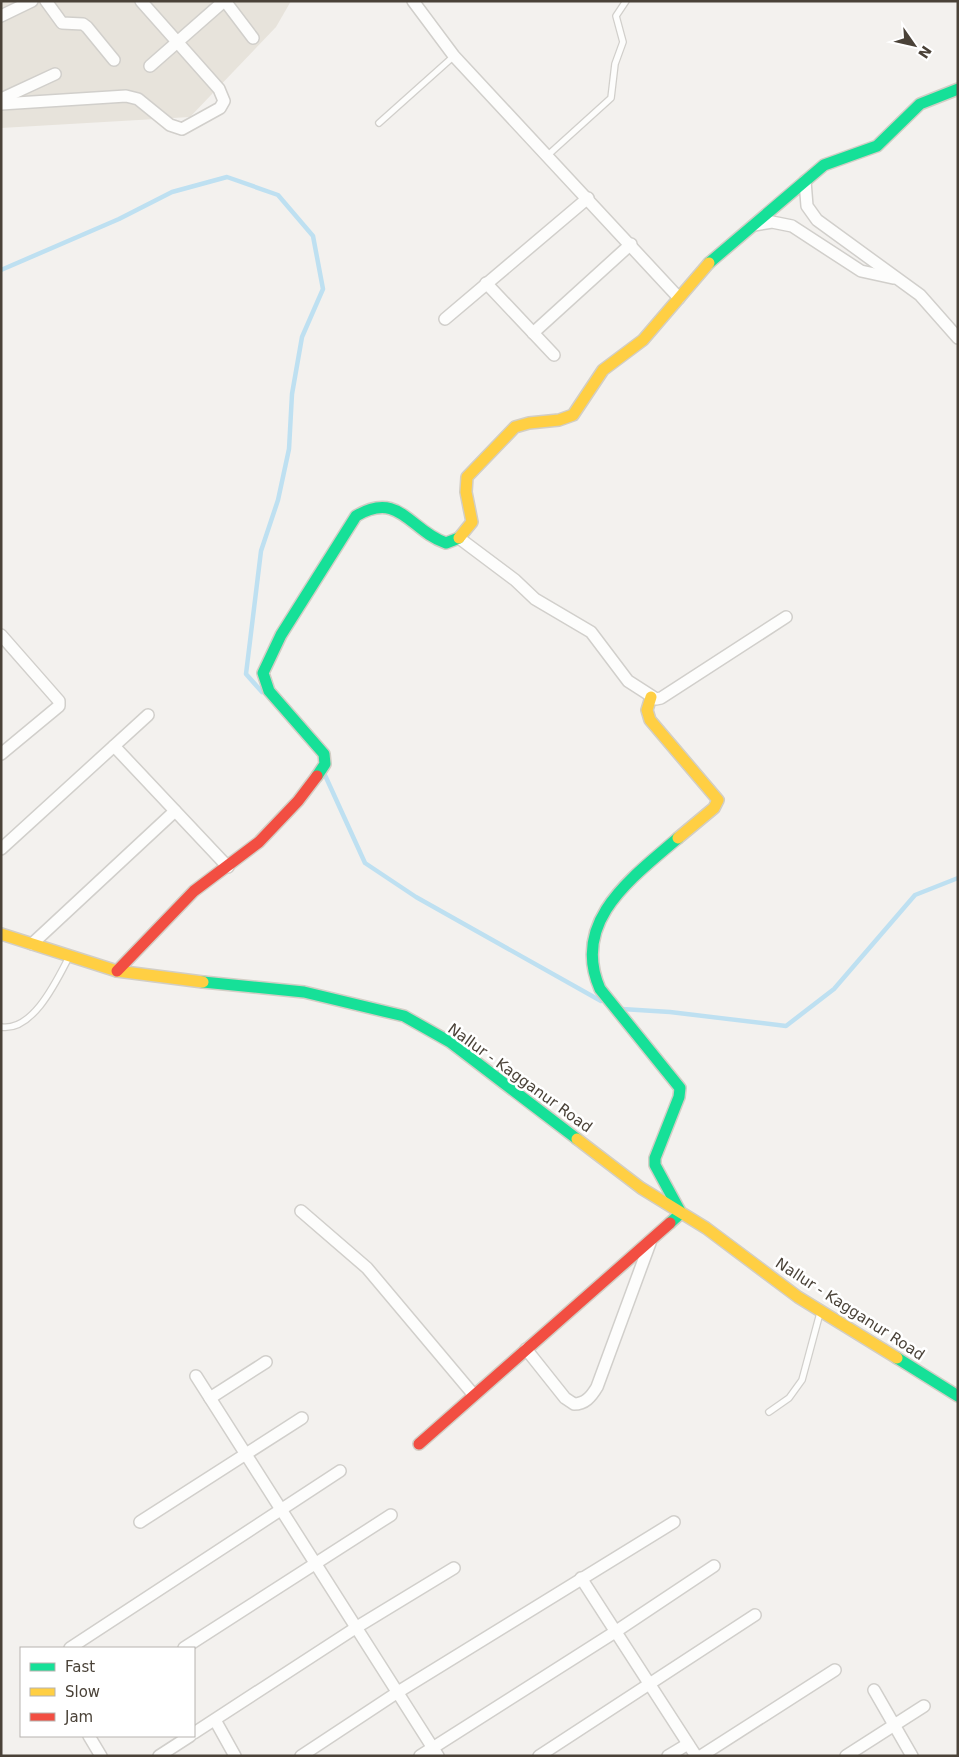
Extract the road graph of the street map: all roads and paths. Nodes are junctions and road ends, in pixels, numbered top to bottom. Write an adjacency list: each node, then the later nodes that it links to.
1 (32, 1): 7 (street)
2 (46, 1): 11 (street)
3 (141, 1): 9 (street)
4 (225, 1): 8 (street); 9 (street)
5 (413, 1): 10 (street)
6 (626, 1): 18 (lane)
7 (1, 16)
8 (253, 38)
9 (178, 42): 12 (street); 16 (street)
10 (454, 56): 17 (lane); 18 (street)
11 (114, 60)
12 (150, 66)
13 (55, 74): 15 (street)
14 (958, 89): 19 (street)
15 (1, 99)
16 (1, 104)
17 (379, 123)
18 (548, 155): 20 (street)
19 (805, 181): 21 (street); 23 (street)
20 (588, 198): 22 (street); 24 (street)
21 (752, 225): 23 (street); 25 (street)
22 (630, 244): 25 (street); 27 (street)
23 (897, 279): 28 (street)
24 (486, 283): 26 (street); 27 (street)
25 (679, 298): 30 (street)
26 (445, 319)
27 (533, 333): 29 (street)
28 (958, 338)
29 (554, 355)
30 (460, 538): 33 (street); 39 (street)
31 (786, 617): 33 (street)
32 (1, 635): 36 (street)
33 (650, 697): 46 (street)
34 (148, 715): 35 (street)
35 (114, 746): 37 (street); 38 (street)
36 (1, 754)
37 (175, 811): 39 (street); 41 (street)
38 (1, 849)
39 (228, 867): 43 (street)
40 (1, 934): 41 (street, Nallur - Kagganur Road)
41 (32, 944): 42 (street, Nallur - Kagganur Road)
42 (69, 956): 43 (street, Nallur - Kagganur Road); 44 (lane)
43 (117, 971): 46 (street, Nallur - Kagganur Road)
44 (1, 1026)
45 (301, 1211): 52 (street)
46 (681, 1213): 47 (street); 48 (street, Nallur - Kagganur Road)
47 (651, 1241): 49 (street); 49 (street)
48 (820, 1311): 53 (street, Nallur - Kagganur Road); 55 (lane)
49 (526, 1349): 52 (street)
50 (266, 1362): 54 (street)
51 (196, 1376): 54 (street)
52 (473, 1394): 57 (street)
53 (958, 1396)
54 (210, 1398): 58 (street)
55 (769, 1412)
56 (302, 1418): 58 (street)
57 (419, 1444)
58 (247, 1453): 60 (street); 62 (street)
59 (340, 1471): 60 (street)
60 (282, 1509): 64 (street); 71 (street)
61 (391, 1515): 64 (street)
62 (140, 1522)
63 (674, 1522): 67 (street)
64 (316, 1562): 69 (street); 72 (street)
65 (714, 1566): 70 (street)
66 (454, 1568): 69 (street)
67 (581, 1578): 70 (street); 76 (street)
68 (755, 1615): 74 (street)
69 (357, 1627): 76 (street); 78 (street)
70 (614, 1632): 74 (street); 84 (street)
71 (72, 1647)
72 (186, 1647)
73 (836, 1670): 93 (street)
74 (649, 1685): 83 (street); 90 (street)
75 (874, 1690): 79 (street)
76 (398, 1692): 84 (street); 88 (street)
77 (924, 1706): 79 (street)
78 (215, 1720): 80 (street); 87 (street)
79 (894, 1726): 94 (street); 95 (street)
80 (195, 1733)
81 (90, 1737): 85 (street)
82 (188, 1737): 86 (street)
83 (688, 1744): 91 (street); 92 (street)
84 (435, 1751): 89 (street)
85 (101, 1756)
86 (159, 1756)
87 (235, 1756)
88 (302, 1756)
89 (420, 1756)
90 (539, 1756)
91 (668, 1756)
92 (696, 1756)
93 (701, 1756)
94 (846, 1756)
95 (912, 1756)

